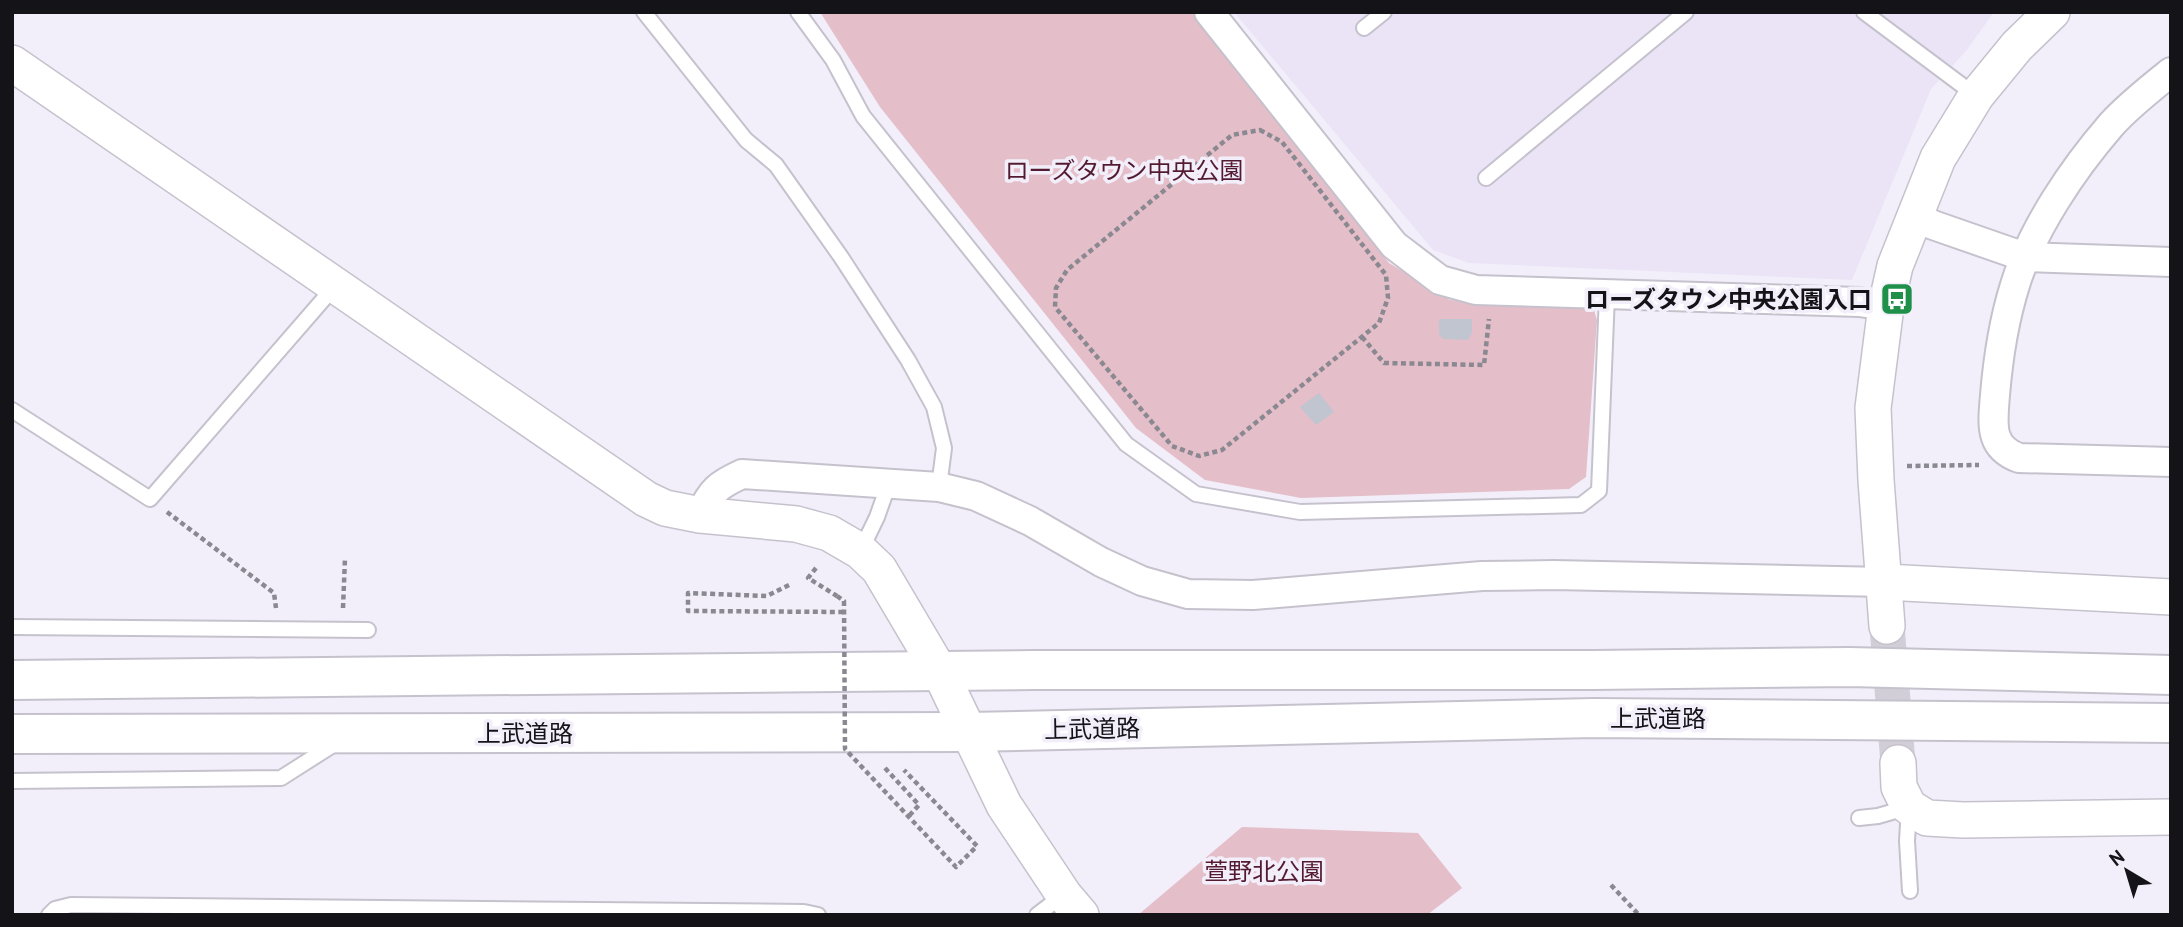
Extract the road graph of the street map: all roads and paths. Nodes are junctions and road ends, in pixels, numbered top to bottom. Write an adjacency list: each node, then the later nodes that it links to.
1 (644, 12): 26 (lane)
2 (798, 12): 18 (lane)
3 (1209, 12): 17 (street)
4 (1384, 12): 8 (lane)
5 (1686, 12): 12 (lane)
6 (1864, 12): 11 (lane)
7 (2052, 12): 11 (street)
8 (1364, 28)
9 (12, 63): 16 (street)
10 (2171, 72): 14 (street)
11 (1976, 96): 13 (street)
12 (1486, 178)
13 (1914, 216): 14 (street); 19 (street)
14 (2025, 257): 15 (street); 22 (street)
15 (2171, 262)
16 (336, 285): 27 (lane); 28 (street)
17 (1492, 291): 18 (street); 20 (path)
18 (1607, 295): 19 (street)
19 (1886, 306): 32 (street)
20 (1362, 337): 20 (path)
21 (12, 410): 27 (lane)
22 (2002, 447): 23 (street); 24 (path)
23 (2171, 462)
24 (1896, 464)
25 (889, 484): 26 (street); 28 (street); 29 (lane)
26 (939, 487): 32 (street)
27 (150, 499): 39 (path)
28 (700, 515): 29 (street)
29 (860, 551): 41 (street)
30 (345, 558): 40 (path)
31 (816, 568): 35 (path, bridge)
32 (1885, 582): 34 (street); 36 (street)
33 (789, 585): 35 (path)
34 (2171, 597)
35 (844, 612): 53 (path, bridge)
36 (1887, 626)
37 (12, 627): 39 (lane)
38 (368, 629): 40 (lane)
39 (278, 630): 40 (lane)
40 (342, 630)
41 (940, 672): 42 (highway, 上武道路); 43 (highway, 上武道路); 45 (street)
42 (2171, 675)
43 (12, 680)
44 (2171, 723): 45 (highway, 上武道路)
45 (969, 732): 46 (highway, 上武道路); 58 (street)
46 (352, 733): 47 (highway, 上武道路); 51 (lane)
47 (12, 734)
48 (1898, 763): 52 (street)
49 (904, 770): 53 (path, bridge)
50 (888, 772): 53 (path)
51 (12, 781)
52 (1909, 807): 54 (street); 55 (lane); 57 (lane)
53 (909, 816)
54 (2171, 817)
55 (1859, 818)
56 (1611, 885): 61 (path)
57 (1910, 891)
58 (1061, 908)
59 (49, 915): 60 (lane)
60 (818, 915)
61 (1639, 915)

